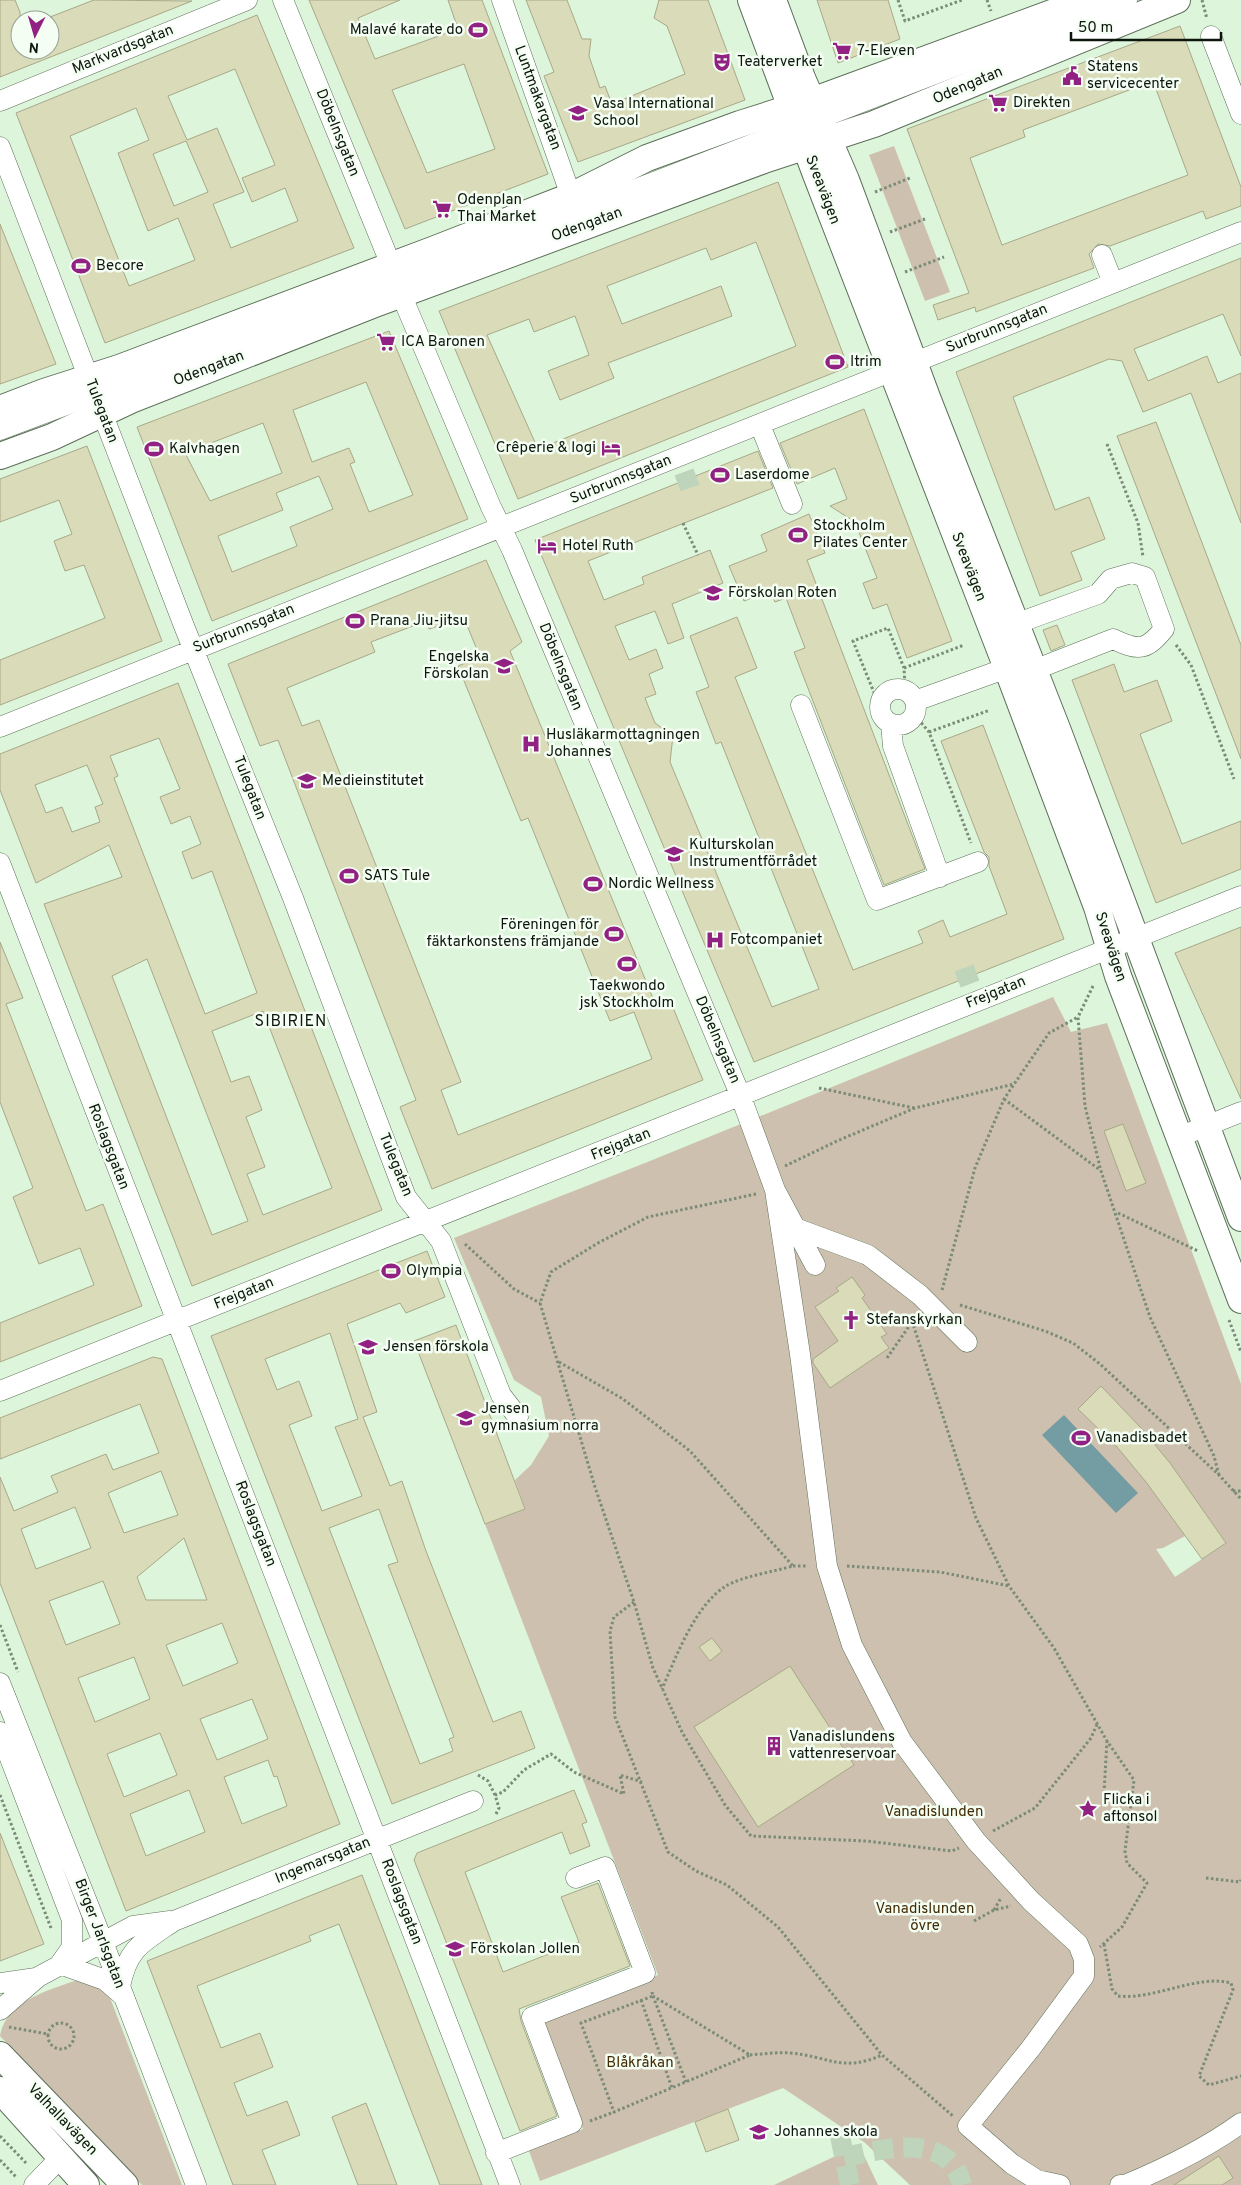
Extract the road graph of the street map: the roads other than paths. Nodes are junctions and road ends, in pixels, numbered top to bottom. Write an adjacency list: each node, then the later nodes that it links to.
1 (247, 0): 10 (street, Markvardsgatan)
2 (283, 0): 17 (street, Döbelnsgatan)
3 (502, 0): 14 (street, Luntmakargatan)
4 (751, 0): 12 (main road, Sveavägen)
5 (773, 0): 12 (main road, Sveavägen)
6 (1127, 0): 12 (street, Odengatan)
7 (1177, 0): 12 (main road, Odengatan)
8 (1080, 1): 12 (main road, Odengatan)
9 (1211, 36): 11 (street)
10 (0, 101)
11 (1241, 114)
12 (809, 123): 14 (main road, Odengatan); 19 (main road, Odengatan); 20 (main road, Sveavägen); 21 (street, Odengatan)
13 (0, 147): 21 (street, Tulegatan)
14 (572, 196): 17 (main road, Odengatan)
15 (1241, 232): 18 (street, Surbrunnsgatan)
16 (1102, 255): 18 (street)
17 (391, 265): 21 (main road, Odengatan)
18 (1112, 283): 20 (street, Surbrunnsgatan)
19 (400, 294): 21 (main road, Odengatan); 27 (street, Döbelnsgatan)
20 (903, 367): 23 (street, Surbrunnsgatan); 28 (main road, Sveavägen); 30 (main road, Sveavägen)
21 (95, 396): 22 (main road, Odengatan); 24 (street, Odengatan); 25 (main road, Odengatan); 29 (street, Tulegatan)
22 (0, 409)
23 (760, 425): 26 (street); 27 (street, Surbrunnsgatan)
24 (0, 430)
25 (0, 456)
26 (792, 504)
27 (502, 527): 29 (street, Surbrunnsgatan); 42 (street, Döbelnsgatan)
28 (1015, 624): 31 (main road, Sveavägen); 31 (street)
29 (194, 649): 35 (street, Surbrunnsgatan); 48 (street, Tulegatan)
30 (1007, 668): 32 (street); 41 (main road, Sveavägen)
31 (1034, 670): 40 (main road, Sveavägen)
32 (911, 702): 34 (street); 34 (street)
33 (801, 705): 38 (street)
34 (892, 724): 38 (street)
35 (0, 727)
36 (978, 862): 38 (street)
37 (0, 863): 52 (street, Roslagsgatan)
38 (940, 876)
39 (1241, 896): 40 (street, Frejgatan)
40 (1137, 938): 41 (street, Frejgatan); 44 (main road, Sveavägen)
41 (1109, 948): 42 (street, Frejgatan); 45 (main road, Sveavägen)
42 (741, 1096): 46 (street, Döbelnsgatan); 48 (street, Frejgatan)
43 (1241, 1112): 44 (street)
44 (1207, 1126): 45 (street); 47 (main road, Sveavägen)
45 (1179, 1137): 51 (main road, Sveavägen)
46 (772, 1182): 49 (street); 79 (street)
47 (1241, 1218)
48 (425, 1221): 52 (street, Frejgatan); 55 (street, Tulegatan)
49 (795, 1228): 50 (street); 53 (street)
50 (815, 1265)
51 (1238, 1285)
52 (175, 1321): 54 (street, Frejgatan); 60 (street, Roslagsgatan)
53 (967, 1342)
54 (0, 1391)
55 (518, 1417)
56 (1, 1688): 58 (street, Birger Jarlsgatan)
57 (0, 1732): 58 (street, Birger Jarlsgatan)
58 (15, 1766): 63 (street, Birger Jarlsgatan); 64 (street, Birger Jarlsgatan)
59 (473, 1801): 60 (street, Ingemarsgatan)
60 (376, 1840): 62 (street, Ingemarsgatan); 72 (street, Roslagsgatan)
61 (576, 1878): 72 (street)
62 (174, 1921): 63 (street, Ingemarsgatan); 67 (street, Ingemarsgatan)
63 (103, 1942): 64 (street, Ingemarsgatan); 67 (street, Birger Jarlsgatan)
64 (60, 1964): 65 (street, Ingemarsgatan); 67 (street)
65 (38, 1978): 66 (street, Ingemarsgatan); 68 (street, Ingemarsgatan)
66 (0, 1984)
67 (121, 1991): 77 (street, Birger Jarlsgatan)
68 (2, 2017)
69 (0, 2055): 76 (main road, Valhallavägen)
70 (0, 2090): 73 (main road, Valhallavägen)
71 (1241, 2123): 80 (street)
72 (496, 2153): 78 (street, Roslagsgatan)
73 (60, 2158): 74 (street); 75 (main road, Valhallavägen)
74 (31, 2181)
75 (86, 2185)
76 (125, 2185)
77 (196, 2185)
78 (510, 2185)
79 (1060, 2185)
80 (1120, 2185)

